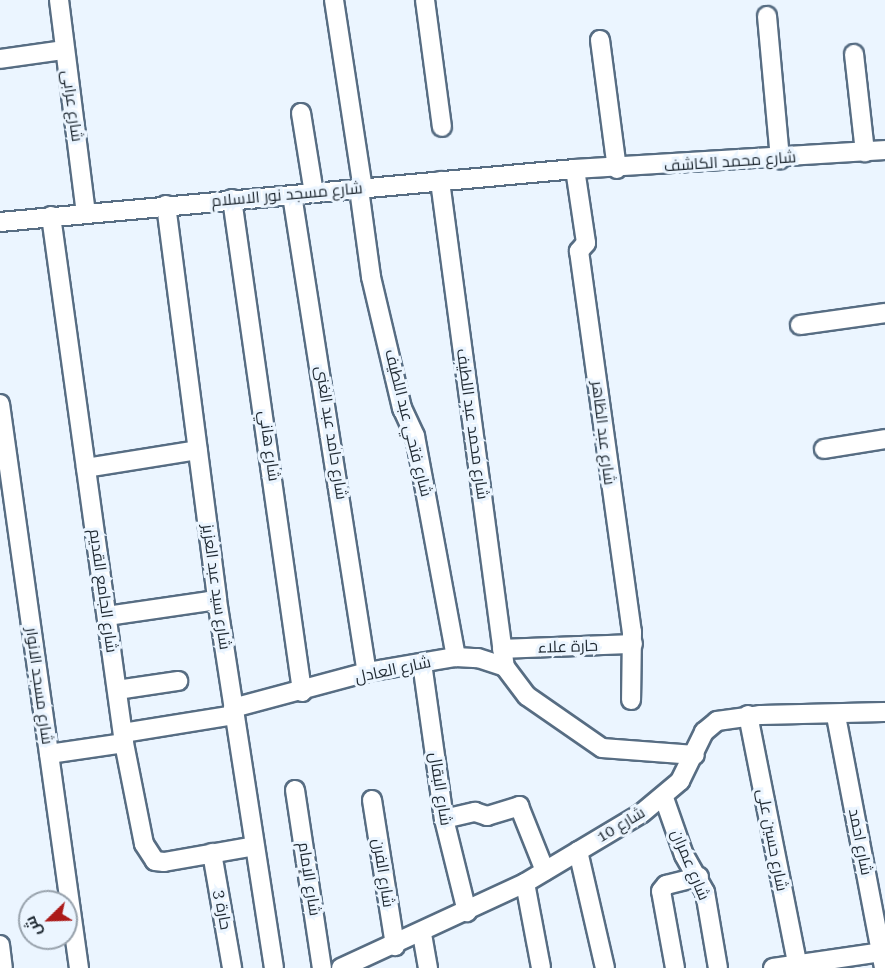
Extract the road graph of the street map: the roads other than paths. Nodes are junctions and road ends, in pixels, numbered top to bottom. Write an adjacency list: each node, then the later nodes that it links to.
1 (59, 0): 6 (street, شارع عرابى)
2 (334, 0): 17 (street, شارع فتحي عبد اللطيف)
3 (425, 0): 10 (street)
4 (767, 16): 13 (street)
5 (600, 40): 15 (street)
6 (64, 50): 8 (street); 22 (street, شارع عرابى)
7 (854, 54): 12 (street)
8 (0, 59)
9 (302, 113): 18 (street)
10 (442, 127)
11 (885, 150): 12 (street, شارع محمد الكاشف)
12 (865, 152): 13 (street, شارع محمد الكاشف)
13 (780, 159): 15 (street, شارع محمد الكاشف)
14 (575, 169): 15 (street, شارع محمد الكاشف); 16 (street, شارع مسجد نور الاسلام); 34 (street, شارع عبد الظاهر)
15 (617, 169)
16 (440, 182): 17 (street, شارع مسجد نور الاسلام); 37 (street, شارع محمد عبد اللطيف)
17 (361, 189): 18 (street, شارع مسجد نور الاسلام); 35 (street, شارع فتحي عبد اللطيف)
18 (314, 193): 19 (street, شارع مسجد نور الاسلام)
19 (292, 195): 20 (street, شارع مسجد نور الاسلام); 38 (street, شارع حامد عبد الغنى)
20 (232, 199): 21 (street, شارع مسجد نور الاسلام); 41 (street, شارع هاني)
21 (165, 205): 22 (street, شارع مسجد نور الاسلام); 30 (street, شارع سيد عبد العزيز)
22 (86, 213): 23 (street, شارع مسجد نور الاسلام)
23 (51, 216): 24 (street, شارع مسجد نور الاسلام); 31 (street, شارع الجامع القديم)
24 (0, 222)
25 (885, 313): 26 (street)
26 (800, 325)
27 (0, 404): 48 (street, شارع مسجد الانوار)
28 (885, 439): 29 (street)
29 (824, 449)
30 (198, 450): 31 (street); 32 (street, شارع سيد عبد العزيز)
31 (86, 468): 33 (street, شارع الجامع القديم)
32 (217, 600): 33 (street); 43 (street, شارع سيد عبد العزيز)
33 (107, 616): 40 (street, شارع الجامع القديم)
34 (633, 644): 37 (street, حارة علاء); 42 (street, شارع عبد الظاهر)
35 (456, 657): 36 (street, شارع العادل); 37 (street, شارع العادل)
36 (423, 663): 38 (street, شارع العادل); 53 (street, شارع البقال)
37 (507, 665): 49 (street)
38 (367, 672): 41 (street, شارع العادل)
39 (178, 681): 40 (street)
40 (117, 690): 47 (street, شارع الجامع القديم)
41 (302, 692): 43 (street, شارع العادل)
42 (631, 700)
43 (234, 711): 47 (street, شارع العادل); 54 (street, شارع سيد عبد العزيز)
44 (885, 712): 46 (street, شارع 10)
45 (748, 715): 46 (street, شارع 10); 49 (street, شارع 10); 65 (street, شارع حسين على)
46 (836, 716): 64 (street, شارع احمد)
47 (124, 738): 48 (street, شارع العادل); 56 (street, شارع الجامع القديم)
48 (49, 754): 68 (street, شارع مسجد الانوار)
49 (695, 755): 51 (street, شارع 10)
50 (295, 790): 71 (street, شارع الإمام)
51 (664, 798): 55 (street, شارع 10); 58 (street, شارع عمران)
52 (372, 800): 63 (street, شارع الفرن)
53 (444, 819): 57 (street); 60 (street, شارع البقال)
54 (255, 846): 56 (street, شارع الجامع القديم); 70 (street, شارع سيد عبد العزيز)
55 (578, 851): 57 (street, شارع 10); 74 (street)
56 (212, 853): 69 (street, حارة 3)
57 (544, 871): 59 (street, شارع 10)
58 (699, 878): 75 (street); 76 (street, شارع عمران)
59 (525, 883): 60 (street, شارع 10); 73 (street)
60 (467, 912): 61 (street, شارع 10)
61 (422, 934): 63 (street, شارع 10); 72 (street)
62 (0, 945): 67 (street)
63 (395, 946): 66 (street, شارع 10)
64 (883, 960): 65 (street)
65 (797, 966): 77 (street)
66 (346, 967)
67 (3, 968)
68 (79, 968)
69 (232, 968)
70 (274, 968)
71 (322, 968)
72 (428, 968)
73 (541, 968)
74 (605, 968)
75 (675, 968)
76 (718, 968)
77 (773, 968)

